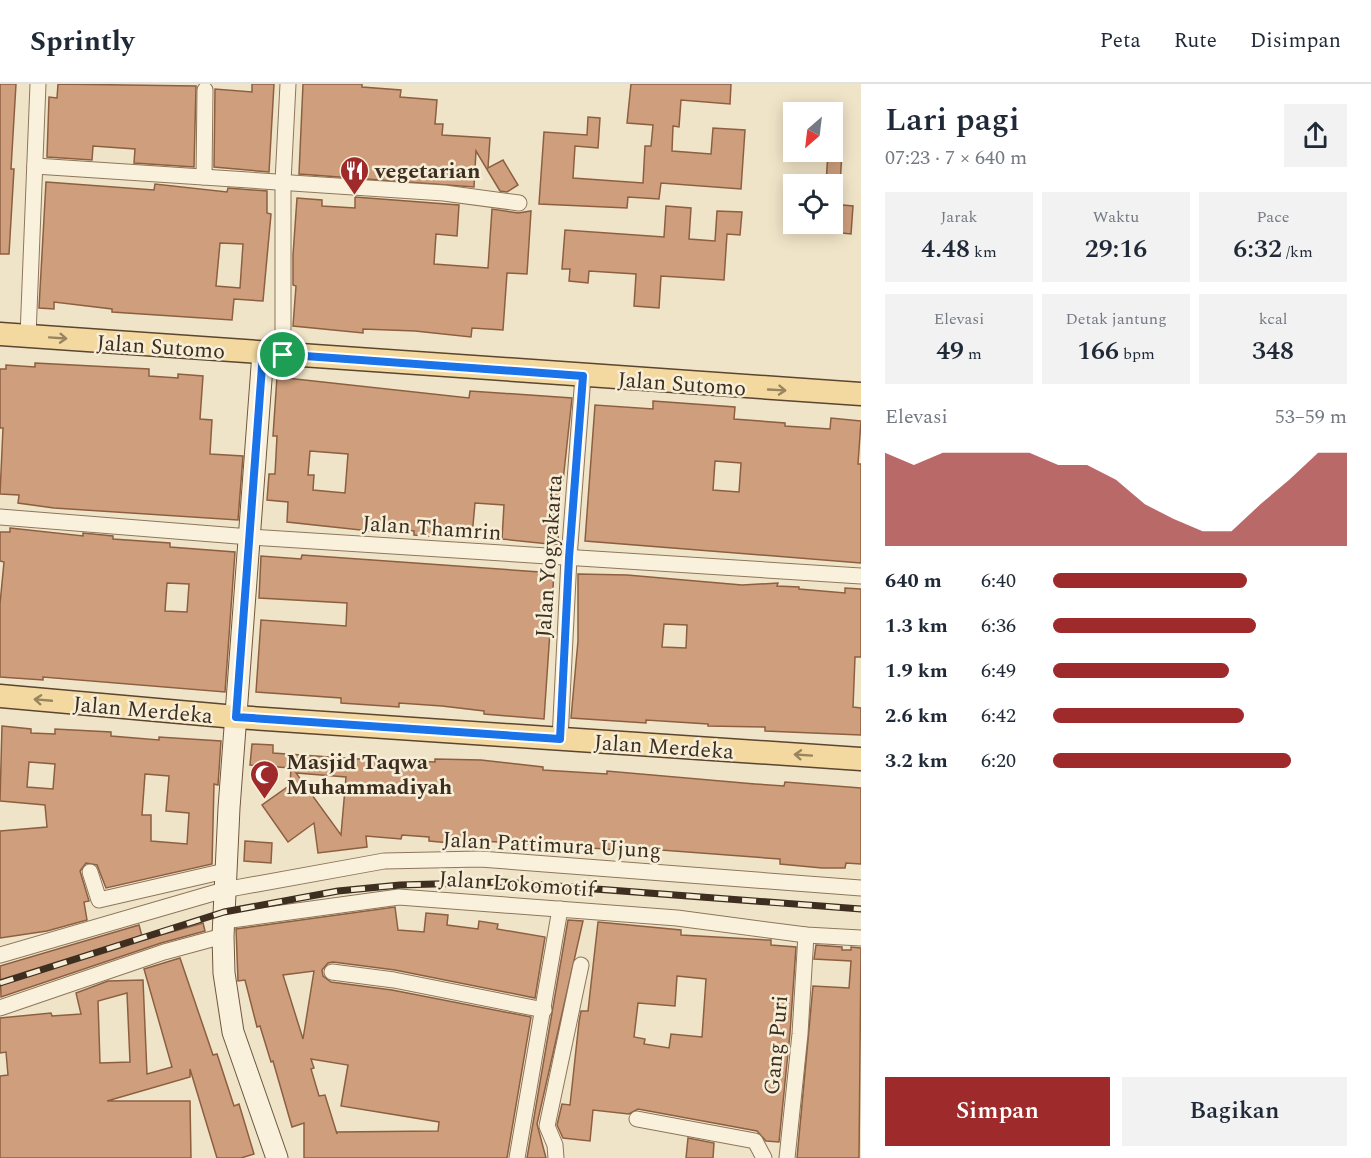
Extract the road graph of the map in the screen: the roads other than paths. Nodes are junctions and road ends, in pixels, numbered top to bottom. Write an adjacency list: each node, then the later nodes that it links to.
1 (38, 84): 4 (street)
2 (288, 84): 6 (street)
3 (205, 90): 5 (street)
4 (35, 166): 5 (street); 9 (street)
5 (204, 177): 6 (street)
6 (283, 182): 7 (street); 10 (street)
7 (519, 203)
8 (0, 334): 9 (main road, Jalan Sutomo)
9 (28, 336): 10 (main road, Jalan Sutomo, one-way to 10)
10 (273, 354): 11 (main road, Jalan Sutomo); 14 (street)
11 (583, 376): 12 (main road, Jalan Sutomo, one-way to 12); 15 (street, Jalan Yogyakarta)
12 (861, 394)
13 (0, 518): 14 (street, Jalan Thamrin)
14 (250, 537): 15 (street, Jalan Thamrin); 18 (street)
15 (569, 558): 16 (street, Jalan Thamrin); 19 (street, Jalan Yogyakarta)
16 (861, 576)
17 (0, 696): 18 (main road, Jalan Merdeka, one-way to 17)
18 (236, 717): 19 (main road, Jalan Merdeka); 22 (street)
19 (560, 739): 20 (main road, Jalan Merdeka, one-way to 19)
20 (861, 759)
21 (90, 872): 22 (street)
22 (225, 880): 23 (street, Jalan Pattimura Ujung); 25 (street); 28 (street, Jalan Pattimura Ujung)
23 (861, 888)
24 (560, 909): 25 (street, Jalan Lokomotif); 26 (street, Jalan Lokomotif); 32 (street)
25 (224, 929): 31 (street, Jalan Lokomotif); 34 (street)
26 (806, 935): 27 (street, Jalan Lokomotif); 38 (street, Gang Puri)
27 (861, 938)
28 (0, 955)
29 (581, 965): 36 (street)
30 (332, 972): 32 (street)
31 (0, 1008)
32 (544, 1010): 35 (street)
33 (637, 1119): 37 (street)
34 (277, 1158)
35 (517, 1158)
36 (556, 1158)
37 (764, 1158)
38 (787, 1158)

